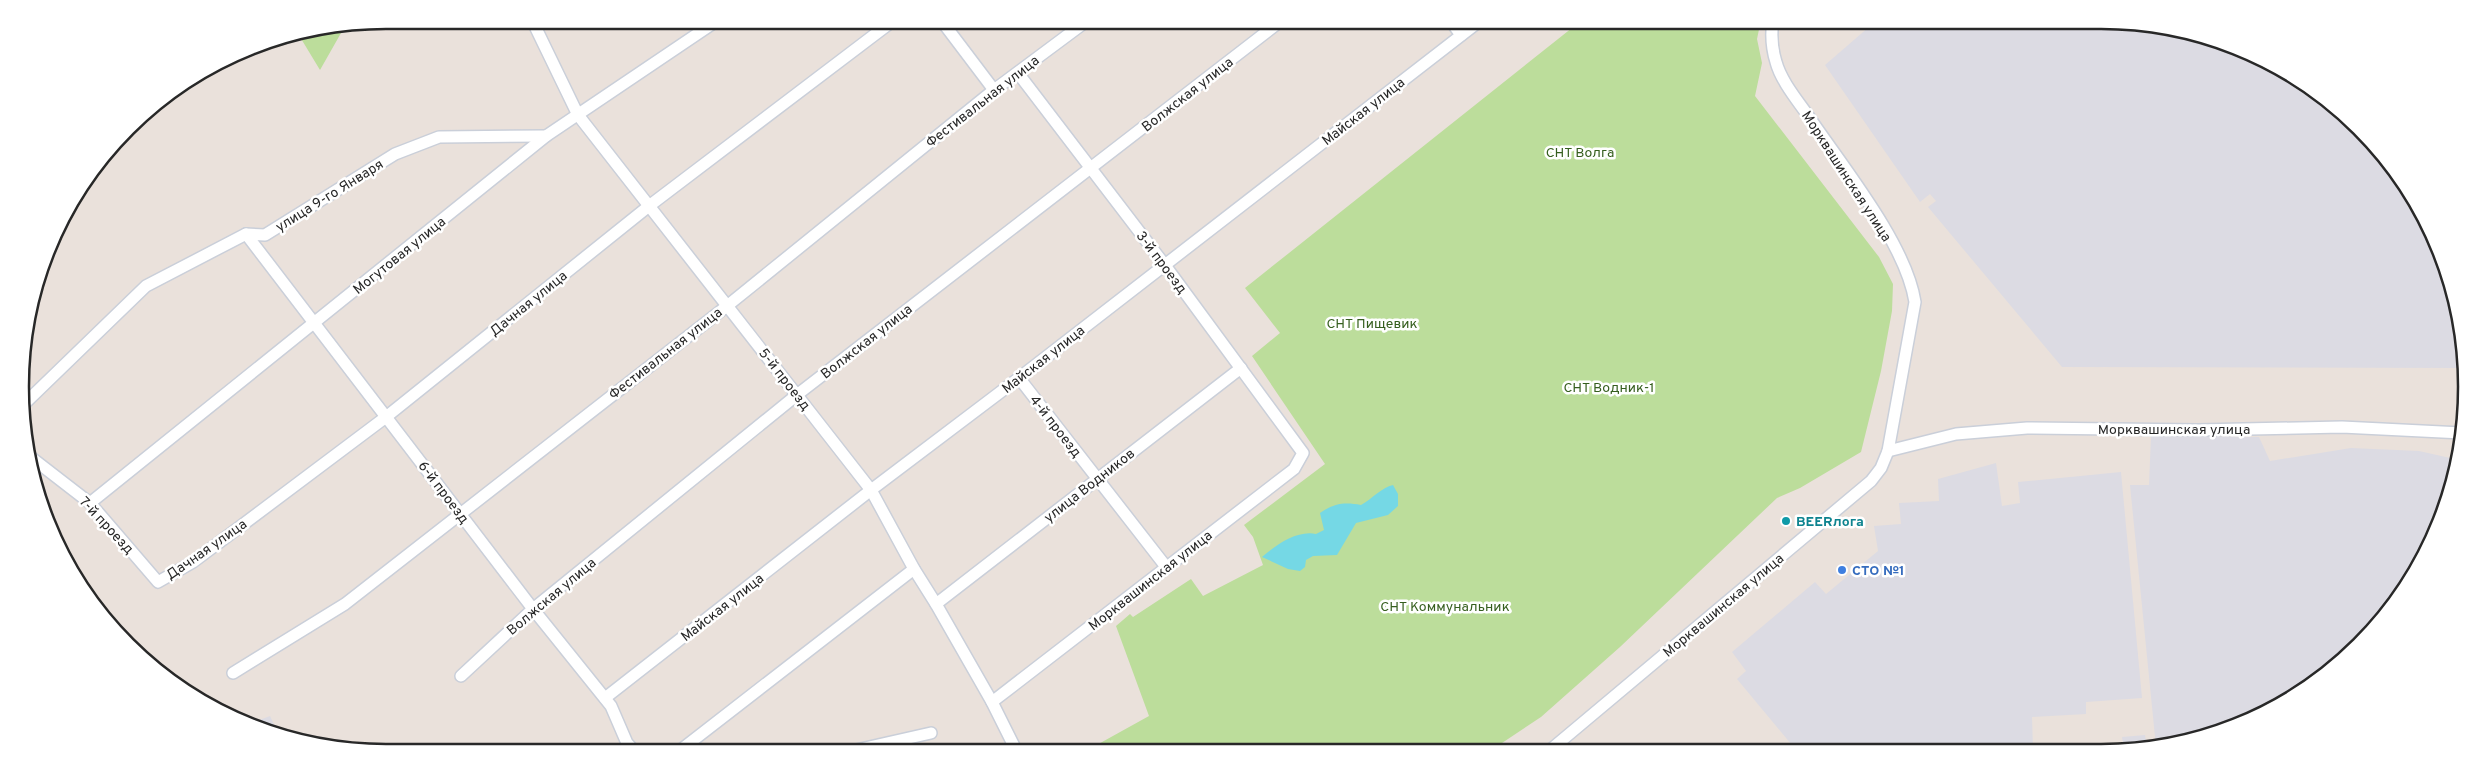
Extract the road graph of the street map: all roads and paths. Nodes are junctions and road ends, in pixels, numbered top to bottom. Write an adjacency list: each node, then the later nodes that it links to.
1 (536, 29): 13 (street, 5-й проезд)
2 (705, 29): 13 (street, Могутовая улица)
3 (882, 29): 16 (street, Дачная улица)
4 (948, 29): 12 (street)
5 (1076, 29): 11 (street, Фестивальная улица)
6 (1270, 29): 15 (street, Волжская улица)
7 (1457, 29): 10 (street)
8 (1469, 29): 10 (street, Майская улица)
9 (1773, 29): 27 (street, Морквашинская улица)
10 (1461, 35): 18 (street, Майская улица)
11 (1018, 73): 12 (street, Фестивальная улица); 15 (street, 3-й проезд)
12 (994, 90): 19 (street, Фестивальная улица)
13 (578, 115): 14 (street, Могутовая улица); 16 (street, 5-й проезд)
14 (546, 136): 17 (street, улица 9-го Января); 20 (street, Могутовая улица)
15 (1090, 169): 18 (street, 3-й проезд); 23 (street, Волжская улица)
16 (649, 206): 19 (street, 5-й проезд); 25 (street, Дачная улица)
17 (246, 234): 20 (street, 6-й проезд); 24 (street, улица 9-го Января)
18 (1164, 264): 21 (street, 3-й проезд); 22 (street, Майская улица)
19 (727, 306): 23 (street, 5-й проезд); 33 (street, Фестивальная улица)
20 (313, 324): 25 (street, 6-й проезд); 32 (street, Могутовая улица)
21 (1241, 368): 28 (street, 3-й проезд); 30 (street, улица Водников)
22 (1019, 378): 30 (street, 4-й проезд); 31 (street, Майская улица)
23 (798, 394): 31 (street, 5-й проезд); 38 (street, Волжская улица)
24 (30, 399)
25 (386, 417): 33 (street, 6-й проезд); 36 (street, Дачная улица)
26 (2455, 433): 27 (street, Морквашинская улица)
27 (1888, 451): 48 (street, Морквашинская улица)
28 (1303, 453): 34 (street, Морквашинская улица)
29 (37, 462): 32 (street, 7-й проезд)
30 (1097, 479): 34 (street, 4-й проезд); 37 (street, улица Водников)
31 (871, 490): 35 (street, 5-й проезд); 41 (street, Майская улица)
32 (90, 503): 36 (street, 7-й проезд)
33 (459, 513): 38 (street, 6-й проезд); 39 (street, Фестивальная улица)
34 (1167, 568): 42 (street, Морквашинская улица)
35 (914, 569): 37 (street, 5-й проезд); 45 (street)
36 (158, 582)
37 (936, 604): 42 (street, 5-й проезд)
38 (533, 609): 40 (street, Волжская улица); 41 (street, 6-й проезд)
39 (233, 673)
40 (461, 676)
41 (605, 698): 44 (street, 6-й проезд)
42 (992, 702): 47 (street, 5-й проезд)
43 (931, 733): 46 (street)
44 (629, 744)
45 (688, 744)
46 (882, 744)
47 (1013, 744)
48 (1556, 744)

